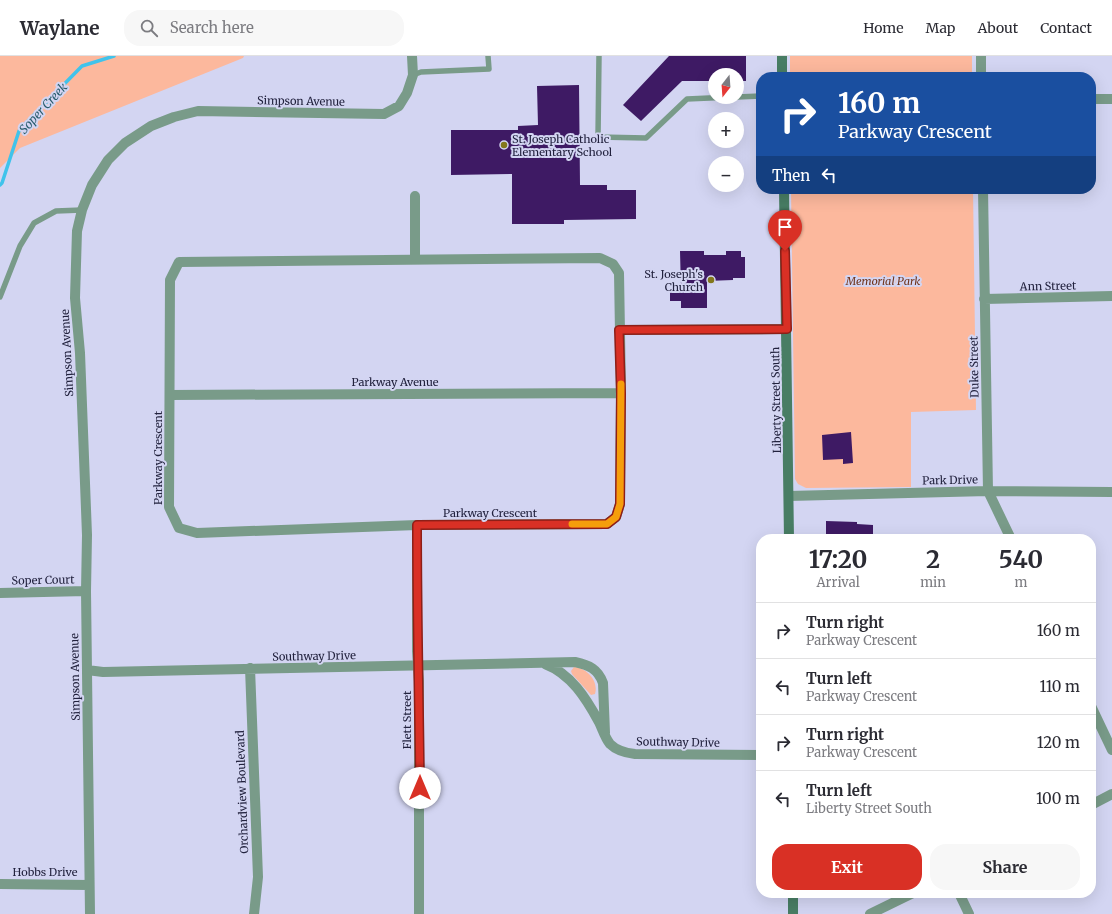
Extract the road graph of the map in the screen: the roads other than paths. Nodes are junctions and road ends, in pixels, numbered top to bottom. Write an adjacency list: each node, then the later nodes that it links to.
1 (412, 56): 8 (street, Simpson Avenue)
2 (488, 56): 8 (lane)
3 (599, 56): 11 (lane)
4 (782, 56): 6 (main road)
5 (981, 56): 7 (street)
6 (782, 72)
7 (981, 72)
8 (413, 76): 17 (street, Simpson Avenue)
9 (756, 96): 10 (lane)
10 (744, 97)
11 (708, 98)
12 (1096, 99): 13 (street)
13 (1112, 99)
14 (784, 194): 22 (main road, Liberty Street South)
15 (983, 194): 21 (street, Duke Street)
16 (415, 196): 18 (street)
17 (82, 210): 20 (lane); 32 (street, Simpson Avenue)
18 (414, 259): 23 (street, Parkway Crescent); 25 (street, Parkway Crescent)
19 (1112, 296): 21 (street, Ann Street)
20 (0, 297)
21 (984, 299): 26 (street, Duke Street)
22 (787, 329): 23 (street); 28 (main road, Liberty Street South)
23 (619, 330): 24 (street, Parkway Crescent)
24 (621, 394): 25 (street, Parkway Avenue); 29 (street, Parkway Crescent)
25 (170, 395): 29 (street, Parkway Crescent)
26 (988, 491): 27 (street, Park Drive); 28 (street, Park Drive); 31 (street, Duke Street)
27 (1112, 492)
28 (789, 496): 30 (main road, Liberty Street South)
29 (417, 525): 35 (street, Flett Street)
30 (789, 534)
31 (1009, 534)
32 (86, 591): 33 (street, Soper Court); 37 (street, Simpson Avenue)
33 (0, 593)
34 (541, 663): 35 (street, Southway Drive); 39 (street, Southway Drive); 39 (street, Southway Drive)
35 (418, 666): 36 (street, Southway Drive); 51 (street, Flett Street)
36 (250, 668): 37 (street, Southway Drive); 50 (street, Orchardview Boulevard)
37 (87, 670): 45 (street, Simpson Avenue)
38 (1096, 716): 40 (street)
39 (605, 733): 41 (street, Southway Drive)
40 (1112, 750)
41 (756, 755)
42 (1112, 794): 43 (street)
43 (1096, 802)
44 (0, 884): 45 (street, Hobbs Drive)
45 (89, 885): 49 (street, Simpson Avenue)
46 (793, 898): 52 (main road)
47 (903, 898): 53 (street)
48 (962, 898): 54 (street)
49 (90, 914)
50 (254, 914)
51 (420, 914)
52 (793, 914)
53 (870, 914)
54 (970, 914)

